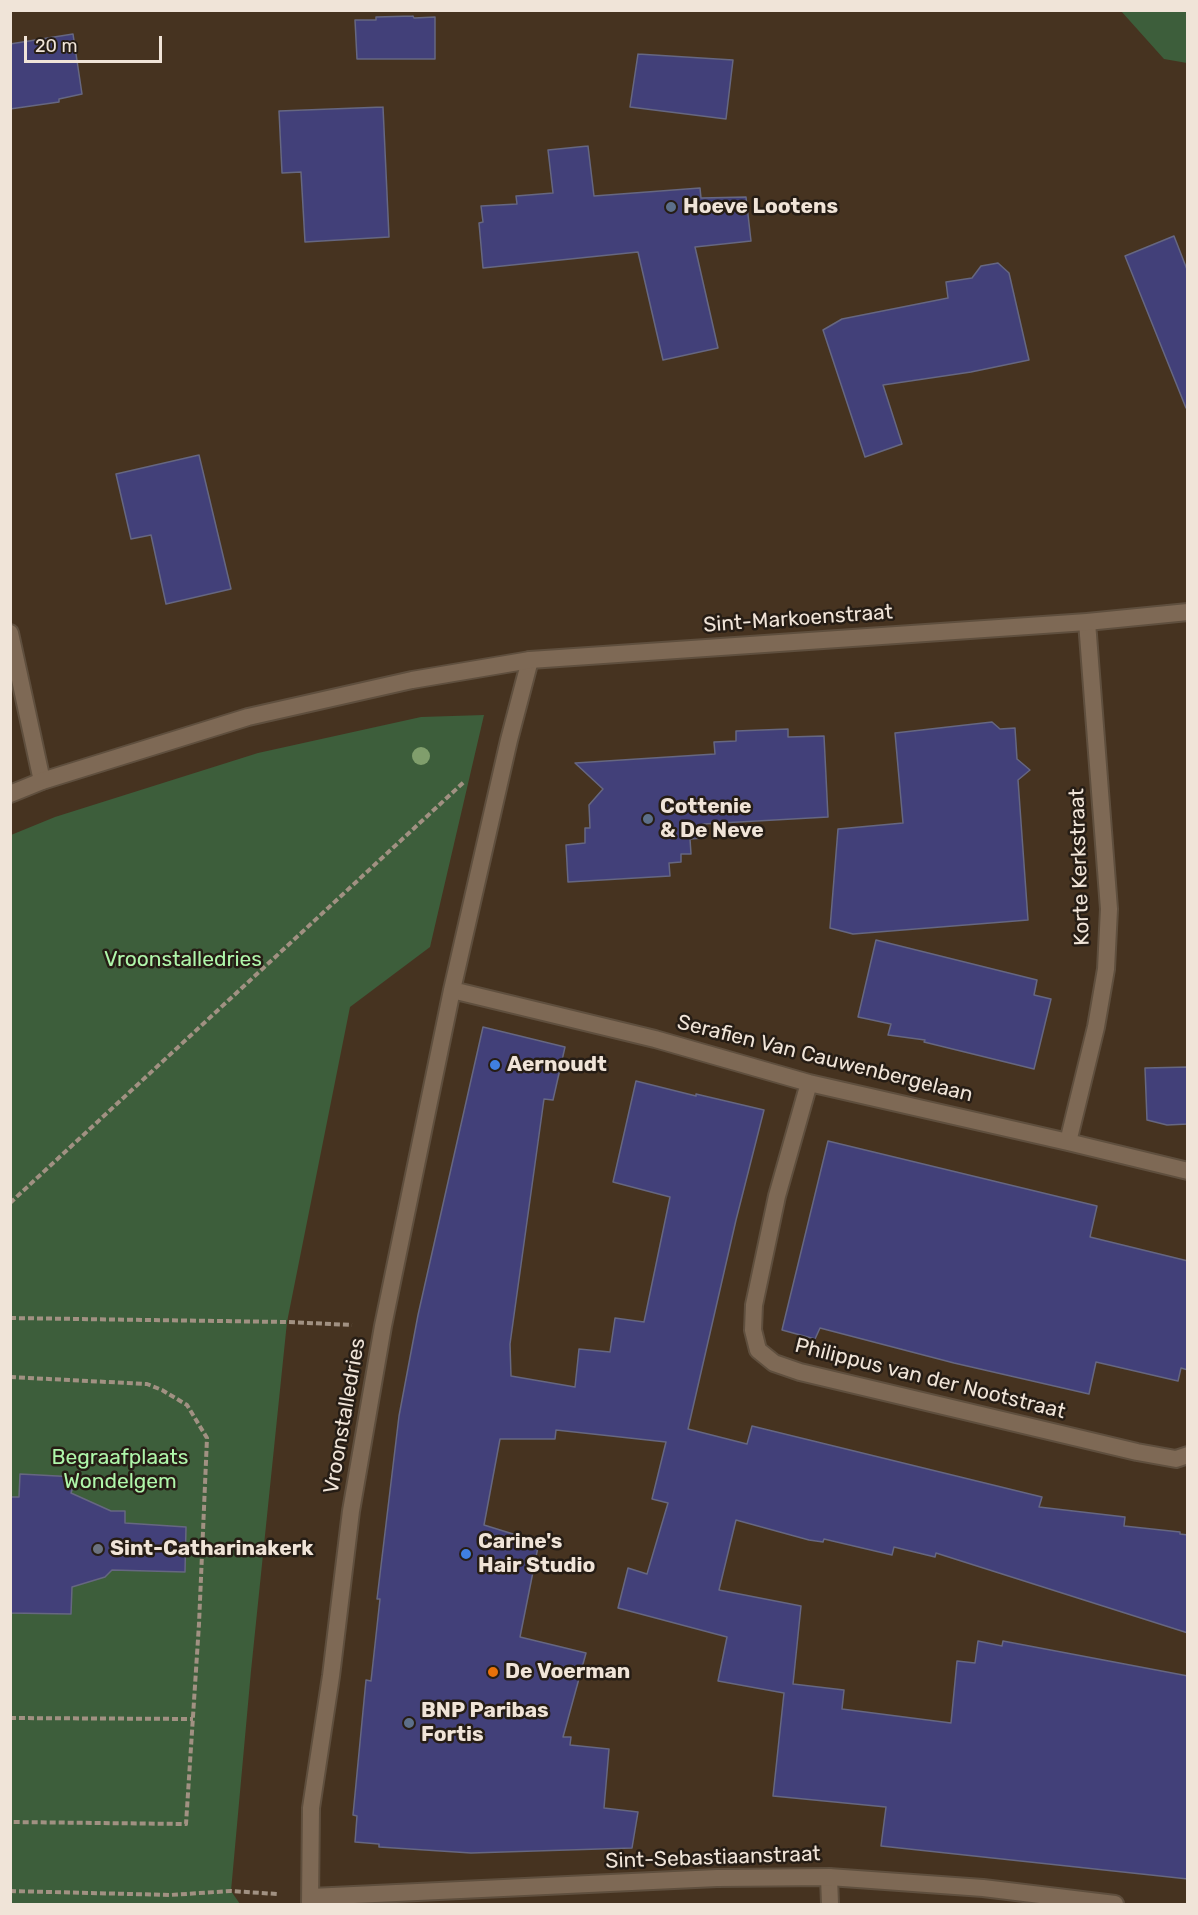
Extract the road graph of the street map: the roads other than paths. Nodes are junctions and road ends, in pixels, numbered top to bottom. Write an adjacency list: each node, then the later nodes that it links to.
1 (1188, 612): 2 (street, Sint-Markoenstraat)
2 (1087, 622): 4 (street, Sint-Markoenstraat); 9 (street, Korte Kerkstraat)
3 (10, 633): 5 (street)
4 (530, 660): 5 (street, Sint-Markoenstraat); 7 (street, Vroonstalledries)
5 (42, 781): 6 (street)
6 (10, 794)
7 (452, 990): 8 (street, Serafien Van Cauwenbergelaan); 13 (street, Vroonstalledries)
8 (809, 1083): 9 (street, Serafien Van Cauwenbergelaan); 11 (street, Philippus van der Nootstraat)
9 (1068, 1142): 10 (street, Serafien Van Cauwenbergelaan)
10 (1188, 1172)
11 (1188, 1455)
12 (829, 1876): 13 (street, Sint-Sebastiaanstraat); 14 (street); 15 (street, Sint-Sebastiaanstraat)
13 (311, 1900)
14 (830, 1905)
15 (1115, 1905)

